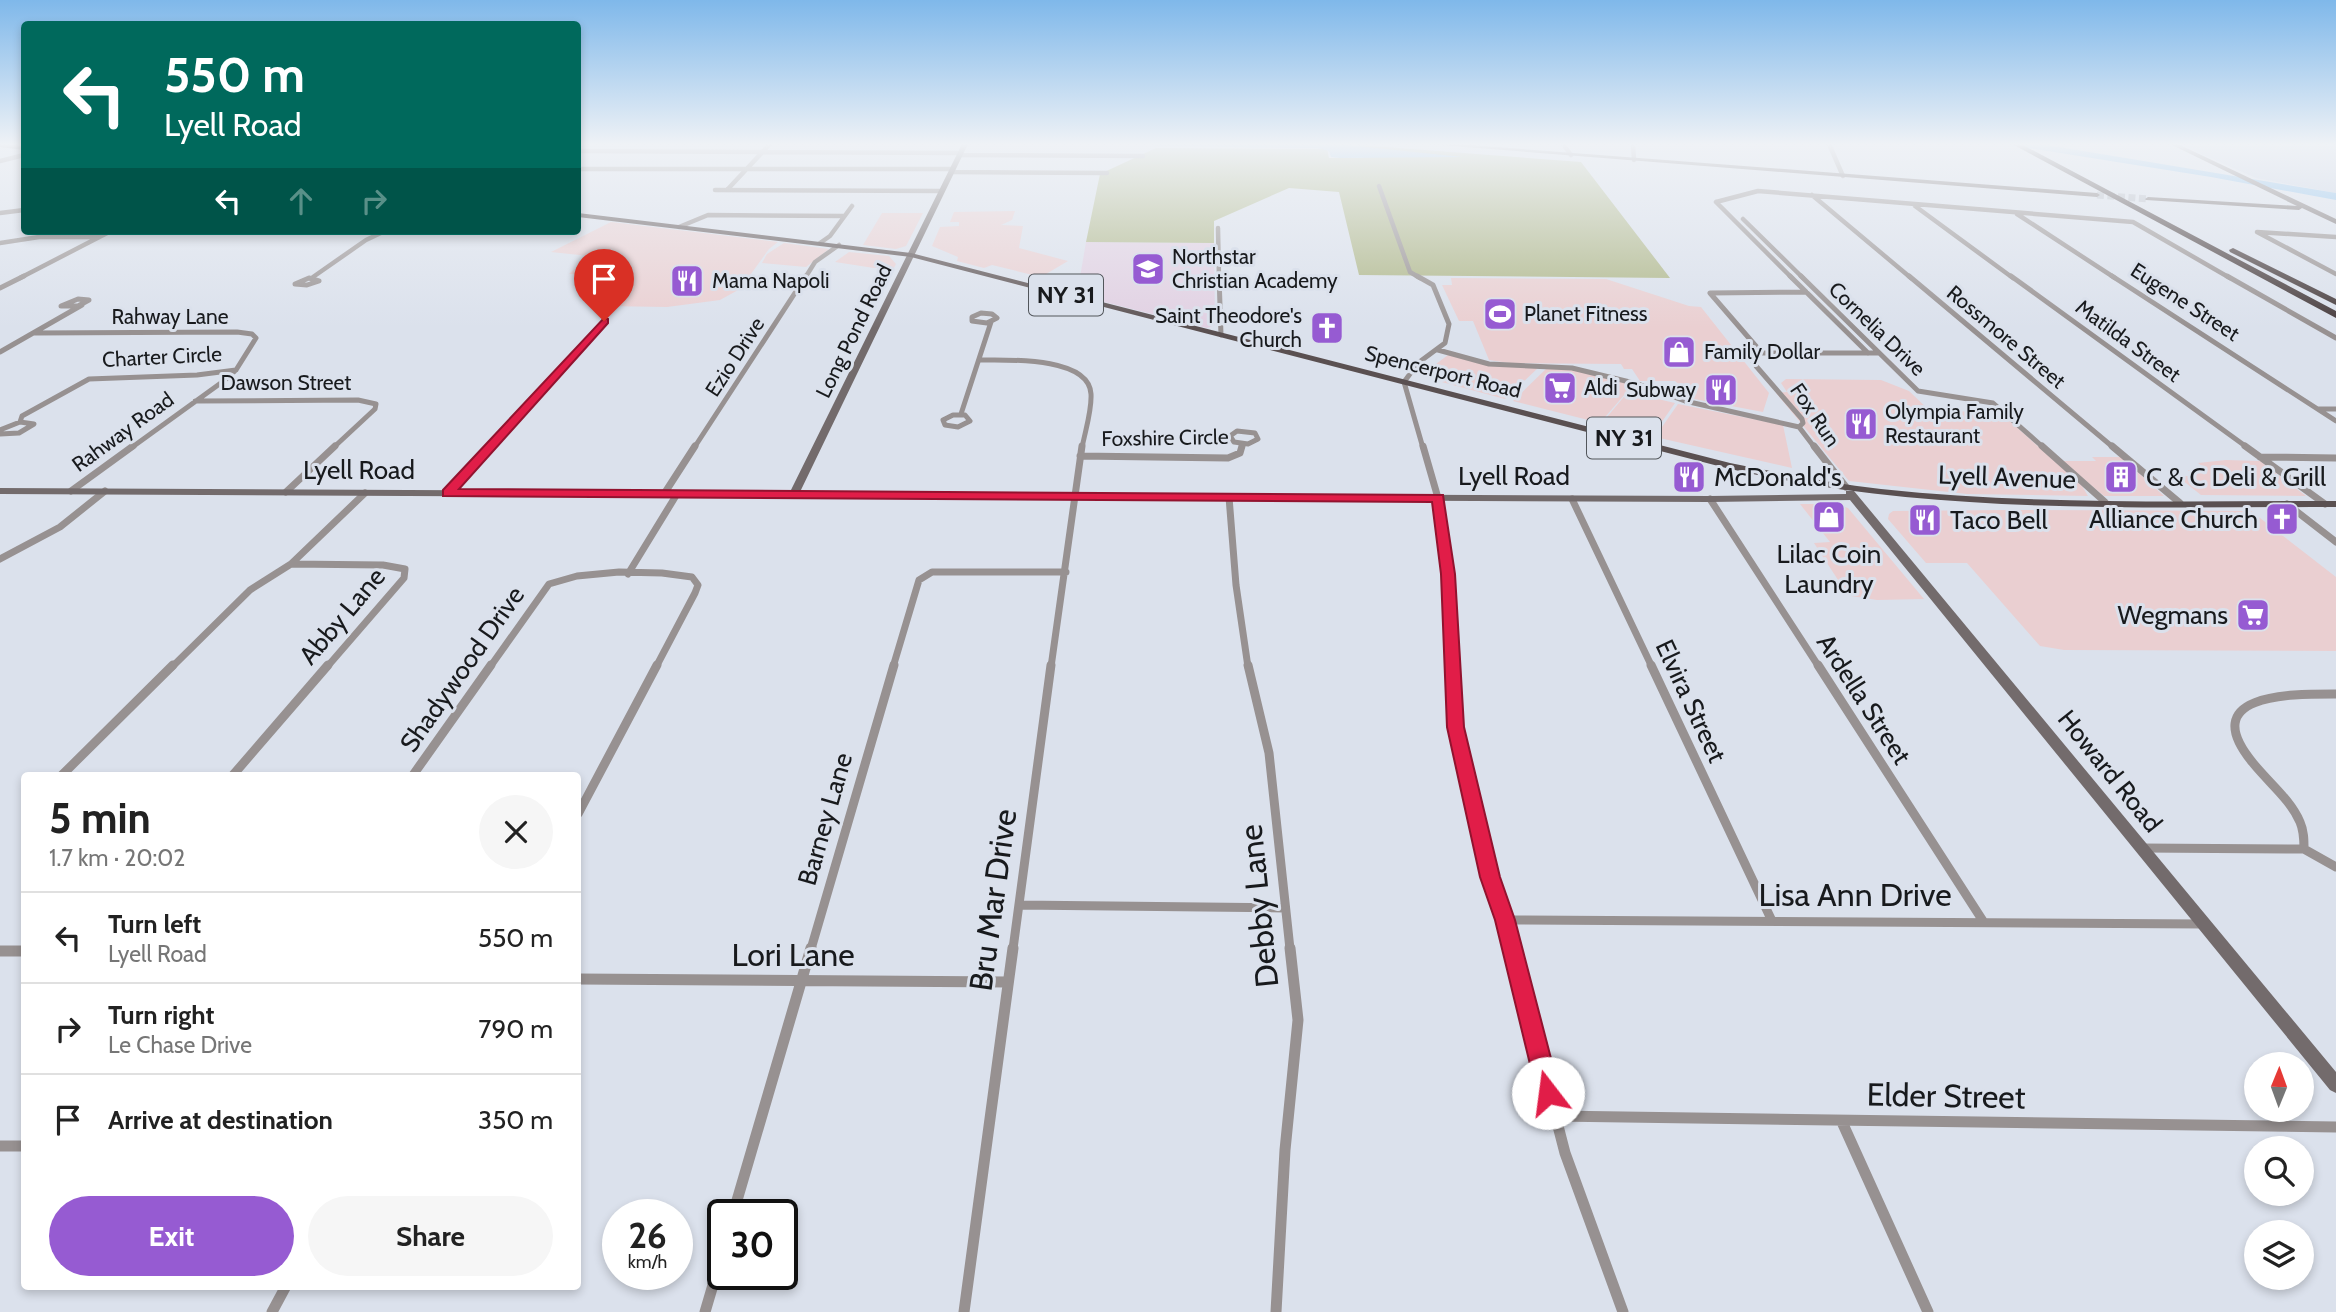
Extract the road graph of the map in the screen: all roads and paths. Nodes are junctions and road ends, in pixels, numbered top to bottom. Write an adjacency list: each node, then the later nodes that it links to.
1 (935, 205): 29 (street, Long Pond Road)
2 (1387, 205): 42 (street)
3 (1719, 205): 14 (street)
4 (1824, 205): 80 (street, Rossmore Street)
5 (1914, 205): 60 (street, Matilda Street)
6 (1928, 205): 15 (street)
7 (2134, 205): 36 (highway)
8 (2148, 205): 34 (highway)
9 (2257, 205): 12 (street)
10 (2300, 205): 12 (street)
11 (852, 206): 18 (street)
12 (2306, 208): 19 (street)
13 (21, 210): 16 (street)
14 (1723, 210): 33 (street); 46 (street, Cornelia Drive)
15 (2014, 212): 41 (street); 51 (street, Eugene Street)
16 (0, 213)
17 (581, 215): 20 (main road, Spencerport Road / NY 31)
18 (844, 216): 20 (street); 27 (street)
19 (2336, 222)
20 (679, 227): 27 (main road, Spencerport Road / NY 31)
21 (1218, 228): 40 (street)
22 (104, 235): 24 (street)
23 (377, 235): 31 (street)
24 (100, 237): 26 (street); 32 (street)
25 (2336, 237): 30 (street)
26 (0, 243)
27 (820, 243): 28 (main road, Spencerport Road / NY 31)
28 (839, 246): 29 (main road, Spencerport Road / NY 31); 69 (street, Ezio Drive)
29 (911, 255): 40 (main road, Spencerport Road / NY 31); 71 (street, Long Pond Road)
30 (2336, 274)
31 (313, 277)
32 (0, 288)
33 (1806, 292): 44 (street); 45 (street)
34 (2336, 302)
35 (82, 305): 39 (street)
36 (2336, 315)
37 (604, 321): 68 (street)
38 (991, 322): 47 (street)
39 (34, 332): 43 (street); 48 (street, Rahway Lane)
40 (1221, 335): 49 (main road, Spencerport Road / NY 31)
41 (2336, 338)
42 (1438, 350): 49 (street); 56 (street)
43 (0, 352)
44 (1760, 352): 45 (street, Fox Run); 56 (street, Fox Run)
45 (1868, 353): 46 (street, Fox Run)
46 (1879, 354): 79 (street, Cornelia Drive)
47 (980, 360): 53 (street); 59 (street, Bru Mar Drive)
48 (236, 370): 50 (street, Rahway Lane); 55 (street, Charter Circle)
49 (1404, 382): 62 (main road, Spencerport Road / NY 31); 75 (street)
50 (195, 401): 64 (street, Rahway Road); 66 (street, Dawson Street)
51 (2318, 409): 52 (street); 54 (street, Eugene Street)
52 (2336, 409)
53 (961, 414)
54 (2336, 421)
55 (20, 422): 57 (street, Charter Circle); 57 (street, Charter Circle)
56 (1799, 427): 62 (street, Fox Run)
57 (0, 432)
58 (1243, 444): 59 (street, Foxshire Circle)
59 (1080, 456): 72 (street, Bru Mar Drive)
60 (2260, 457): 61 (street); 82 (street, Matilda Street)
61 (2336, 458)
62 (1846, 487): 74 (street, Howard Road); 79 (main road, Lyell Avenue / NY 31)
63 (0, 491): 64 (street, Lyell Road)
64 (71, 491): 65 (street, Lyell Road)
65 (105, 491): 66 (street, Lyell Road); 85 (street)
66 (286, 492): 67 (street, Lyell Road)
67 (365, 493): 68 (street, Lyell Road); 86 (street)
68 (448, 493): 69 (street, Lyell Road)
69 (664, 494): 70 (street, Lyell Road)
70 (677, 494): 71 (street, Lyell Road); 88 (street)
71 (793, 495): 72 (street, Lyell Road)
72 (1074, 496): 73 (street, Lyell Road); 87 (street, Bru Mar Drive)
73 (1229, 497): 75 (street, Lyell Road); 98 (street, Debby Lane)
74 (1853, 497): 78 (street, Lyell Road); 83 (street, Howard Road)
75 (1438, 498): 76 (street, Lyell Road); 99 (street)
76 (1572, 499): 77 (street, Lyell Road); 100 (street, Elvira Street)
77 (1710, 499): 78 (street, Lyell Road); 101 (street, Ardella Street)
78 (1810, 499): 83 (street, Lyell Road)
79 (2105, 502): 80 (main road, Lyell Avenue / NY 31)
80 (2180, 503): 81 (main road, Lyell Avenue / NY 31)
81 (2287, 504): 82 (main road, Lyell Avenue / NY 31); 84 (street)
82 (2330, 504)
83 (1864, 511): 94 (main road, Howard Road)
84 (2336, 542)
85 (0, 559)
86 (291, 564): 90 (street); 91 (street, Abby Lane)
87 (1066, 572): 97 (street, Bru Mar Drive); 106 (street, Barney Lane)
88 (628, 574): 92 (street, Shadywood Drive); 93 (street, Shadywood Drive)
89 (2336, 694): 95 (street)
90 (65, 772)
91 (236, 772)
92 (415, 772)
93 (581, 808)
94 (2142, 848): 95 (street); 102 (main road, Howard Road)
95 (2304, 849): 96 (street)
96 (2336, 867)
97 (1019, 905): 98 (street); 107 (street, Bru Mar Drive)
98 (1285, 908): 120 (street, Debby Lane)
99 (1505, 920): 100 (street, Lisa Ann Drive); 109 (street)
100 (1772, 921): 101 (street, Lisa Ann Drive)
101 (1983, 921): 102 (street, Lisa Ann Drive)
102 (2204, 924): 108 (main road, Howard Road)
103 (0, 951): 104 (street)
104 (21, 951)
105 (581, 979): 106 (street, Lori Lane)
106 (800, 981): 107 (street, Lori Lane); 114 (street, Barney Lane)
107 (1008, 982): 119 (street, Bru Mar Drive)
108 (2336, 1085)
109 (1555, 1116): 110 (street, Elder Street); 121 (street)
110 (1842, 1122): 111 (street, Elder Street); 122 (street)
111 (2336, 1127)
112 (0, 1146): 113 (street)
113 (21, 1146)
114 (737, 1199)
115 (284, 1290): 117 (street)
116 (711, 1290): 118 (street)
117 (272, 1312)
118 (705, 1312)
119 (964, 1312)
120 (1276, 1312)
121 (1623, 1312)
122 (1928, 1312)

